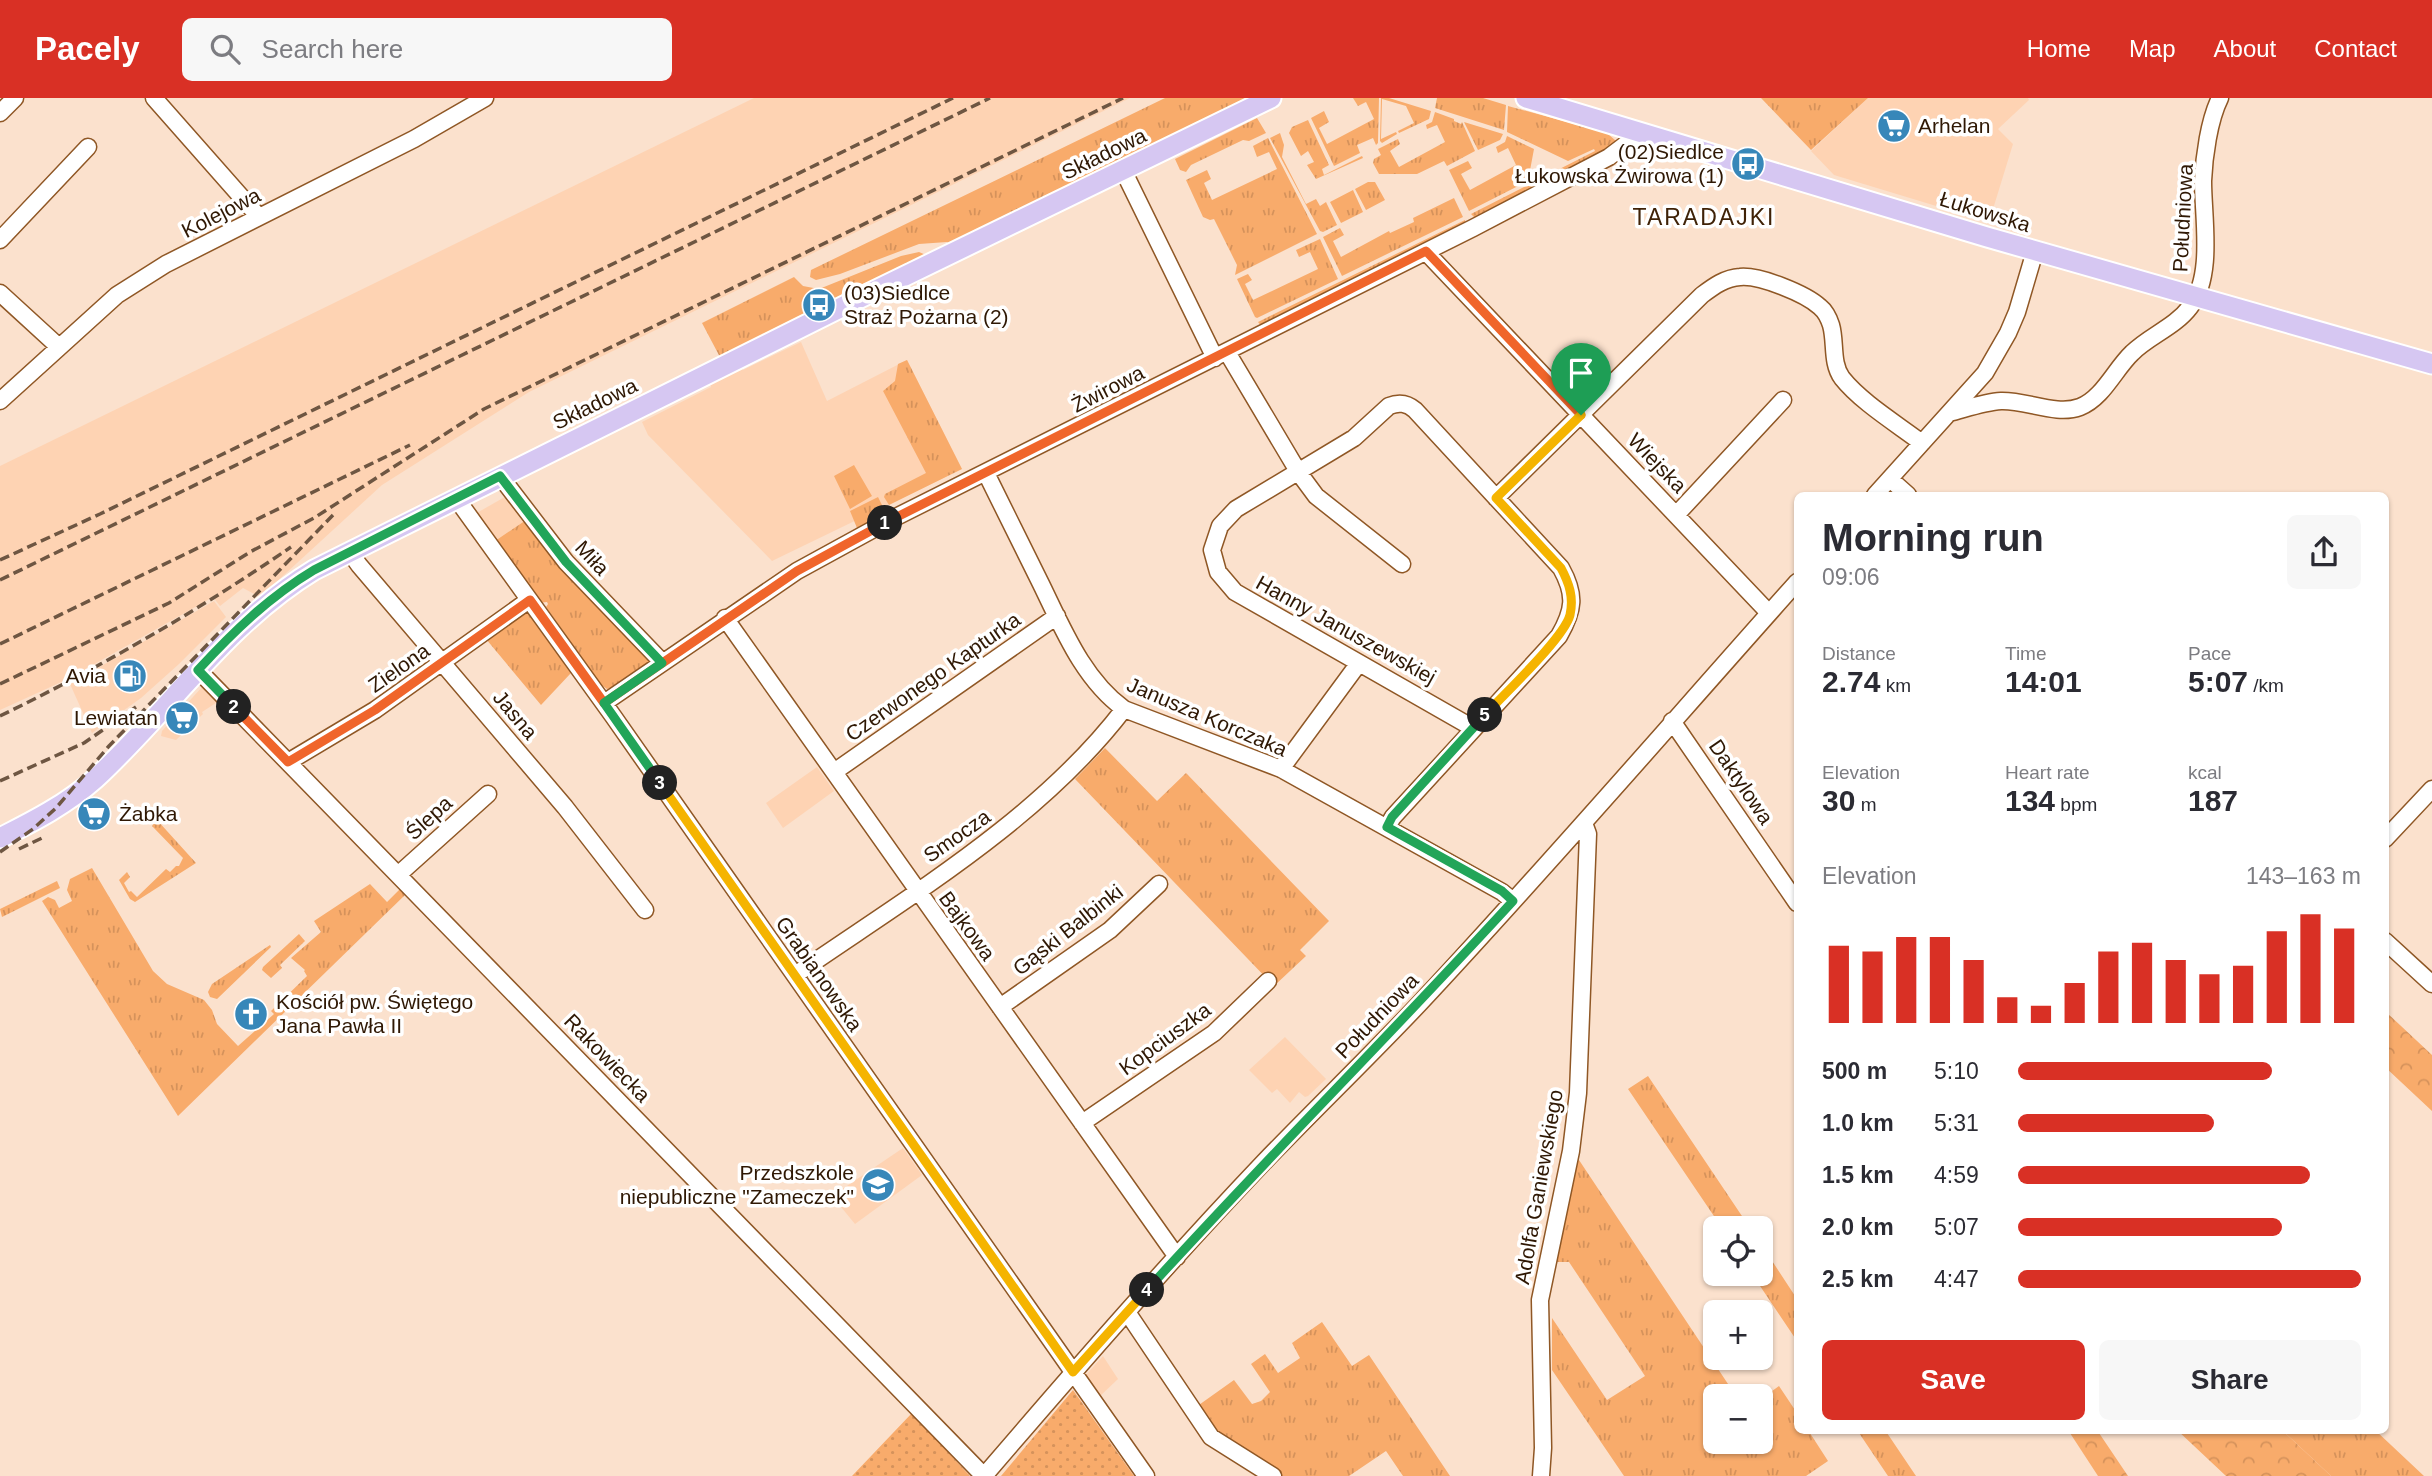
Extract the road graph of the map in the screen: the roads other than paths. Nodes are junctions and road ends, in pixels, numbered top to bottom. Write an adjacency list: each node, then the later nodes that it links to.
1 (15, 98): 7 (street)
2 (153, 98): 11 (street)
3 (485, 98): 11 (street, Kolejowa)
4 (1271, 98): 10 (main road, Składowa)
5 (1526, 98): 8 (main road, Łukowska)
6 (2220, 98): 16 (street, Południowa)
7 (0, 113)
8 (1642, 132): 13 (street, Żwirowa); 14 (main road, Łukowska)
9 (88, 147): 12 (street)
10 (1122, 170): 18 (street); 27 (main road, Składowa)
11 (259, 217): 17 (street, Kolejowa)
12 (0, 240)
13 (1426, 251): 18 (street, Żwirowa); 23 (street, Wiejska)
14 (2035, 251): 16 (main road, Łukowska); 22 (street)
15 (0, 293): 17 (street)
16 (2196, 298): 19 (main road, Łukowska); 22 (street, Południowa)
17 (59, 347): 21 (street, Kolejowa)
18 (1221, 355): 25 (street, Żwirowa); 26 (street)
19 (2432, 364)
20 (1783, 400): 33 (street)
21 (0, 401)
22 (1949, 413): 24 (street)
23 (1581, 415): 24 (street); 32 (street); 33 (street, Wiejska)
24 (1922, 443): 28 (street)
25 (986, 473): 39 (street, Janusza Korczaka); 40 (street, Żwirowa)
26 (1299, 473): 32 (street, Hanny Januszewskiej); 35 (street); 43 (street, Hanny Januszewskiej)
27 (500, 476): 31 (main road, Składowa); 42 (street, Miła)
28 (1890, 478): 29 (street); 30 (street)
29 (1878, 492)
30 (1905, 492)
31 (456, 498): 34 (main road, Składowa); 37 (street, Grabianowska)
32 (1496, 498): 48 (street)
33 (1676, 514): 38 (street, Wiejska)
34 (349, 551): 41 (street, Jasna); 44 (main road, Składowa)
35 (1402, 564)
36 (1794, 585): 38 (street, Południowa)
37 (530, 600): 41 (street, Zielona); 45 (street, Grabianowska)
38 (1769, 613): 47 (street, Południowa)
39 (1056, 616): 46 (street, Janusza Korczaka); 51 (street, Czerwonego Kapturka)
40 (725, 618): 42 (street, Żwirowa); 51 (street, Bajkowa)
41 (444, 663): 49 (street, Zielona); 63 (street, Jasna)
42 (662, 663): 45 (street, Żwirowa)
43 (1359, 663): 48 (street, Hanny Januszewskiej); 50 (street)
44 (198, 670): 49 (street, Rakowiecka); 57 (main road, Składowa)
45 (604, 703): 65 (street, Grabianowska)
46 (1124, 709): 50 (street, Janusza Korczaka); 60 (street, Smocza)
47 (1672, 721): 54 (street, Południowa); 61 (street, Daktylowa)
48 (1473, 728): 55 (street)
49 (288, 762): 58 (street, Rakowiecka)
50 (1281, 769): 55 (street, Janusza Korczaka)
51 (834, 772): 60 (street, Bajkowa)
52 (2432, 789): 56 (street)
53 (488, 794): 58 (street, Ślepa)
54 (1584, 822): 62 (street, Południowa); 76 (street, Adolfa Ganiewskiego)
55 (1387, 827): 62 (street, Janusza Korczaka)
56 (2389, 835)
57 (0, 838)
58 (399, 874): 73 (street, Rakowiecka)
59 (1159, 884): 68 (street, Gąski Balbinki)
60 (916, 891): 65 (street, Smocza); 68 (street, Bajkowa)
61 (1794, 899)
62 (1513, 901): 70 (street, Południowa)
63 (645, 910)
64 (2389, 945): 67 (street)
65 (795, 975): 72 (street, Grabianowska)
66 (1268, 981): 69 (street, Kopciuszka)
67 (2432, 984)
68 (1000, 1007): 69 (street, Bajkowa)
69 (1082, 1123): 70 (street, Bajkowa)
70 (1177, 1257): 71 (street, Południowa)
71 (1127, 1312): 72 (street, Południowa); 75 (street)
72 (1073, 1372): 73 (street, Południowa); 74 (street, Grabianowska)
73 (984, 1476)
74 (1146, 1476)
75 (1273, 1476)
76 (1541, 1476)

